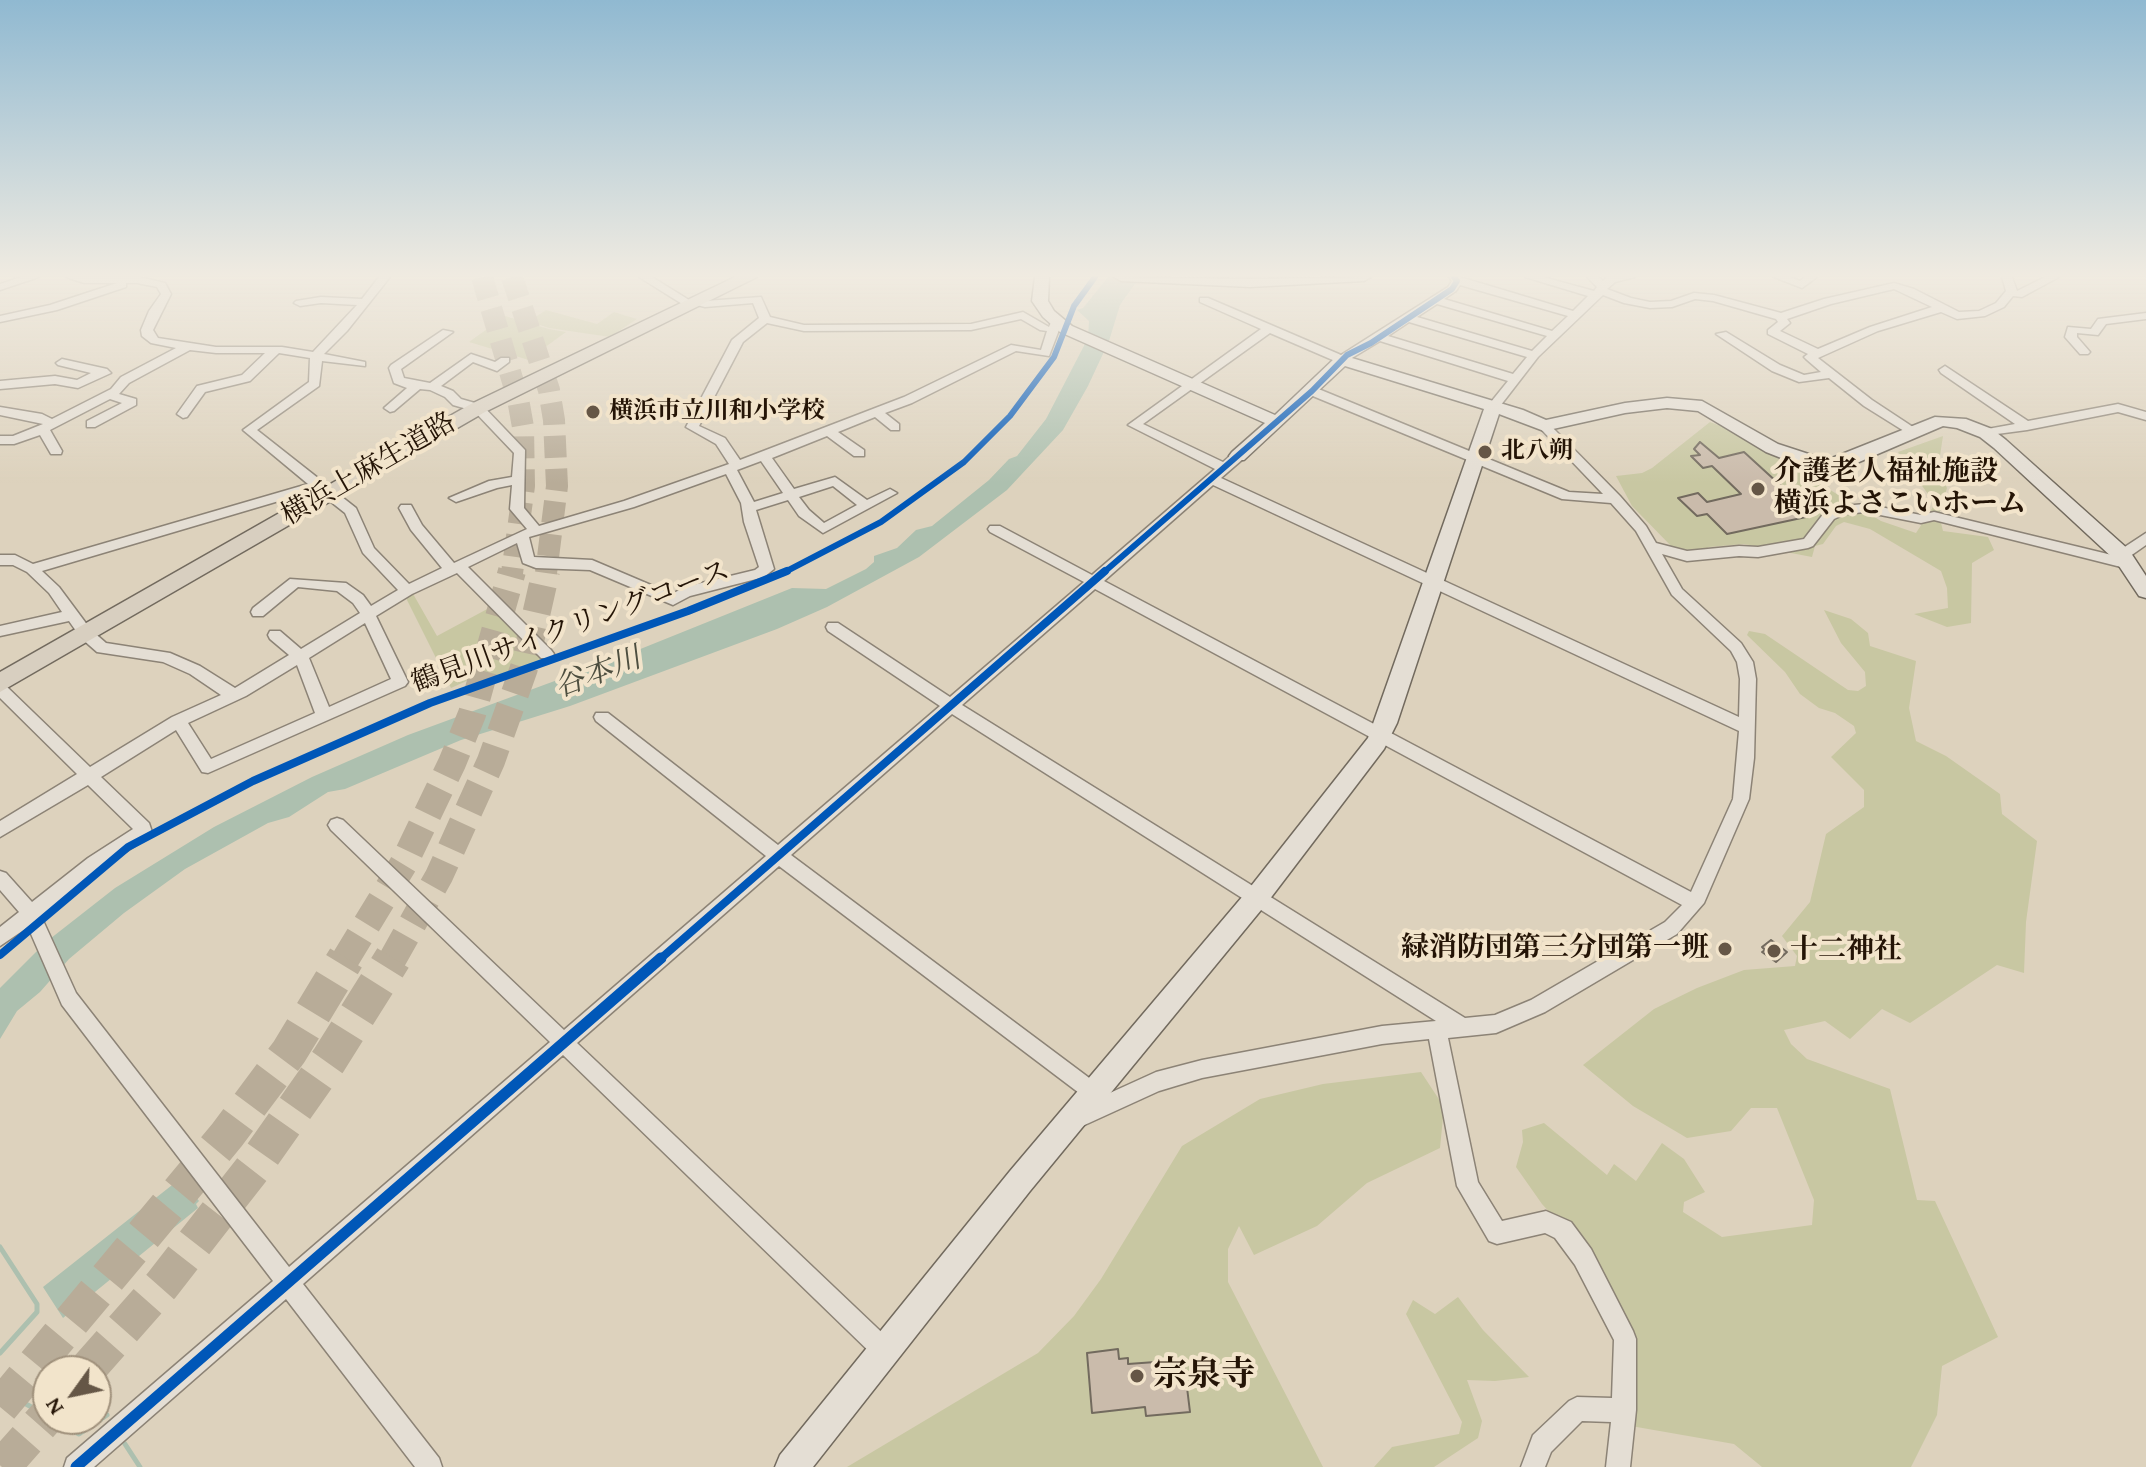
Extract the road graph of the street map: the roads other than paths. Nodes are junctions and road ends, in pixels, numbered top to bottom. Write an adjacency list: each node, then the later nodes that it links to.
1 (178, 345): 18 (street)
2 (326, 345): 22 (street)
3 (428, 345): 35 (street)
4 (604, 345): 41 (main road, 横浜上麻生道路)
5 (735, 345): 61 (street)
6 (1047, 345): 43 (street)
7 (1097, 345): 34 (street)
8 (1244, 345): 34 (street)
9 (1309, 345): 25 (street)
10 (1366, 345): 25 (street)
11 (1407, 345): 31 (street)
12 (1502, 345): 23 (street)
13 (1544, 345): 23 (street)
14 (1740, 345): 30 (street)
15 (1800, 345): 21 (street)
16 (1834, 345): 21 (street)
17 (2078, 345): 20 (street)
18 (186, 347): 19 (street); 32 (street)
19 (276, 350): 22 (street); 44 (street)
20 (2084, 352)
21 (1816, 353): 30 (street)
22 (316, 355): 27 (street); 64 (street)
23 (1534, 355): 31 (street)
24 (505, 360): 36 (street)
25 (1342, 360): 37 (street); 39 (street)
26 (62, 363): 29 (street)
27 (361, 364)
28 (1930, 370): 50 (street)
29 (103, 372): 32 (street); 33 (street)
30 (1829, 374): 53 (street)
31 (1515, 379): 39 (street)
32 (125, 380): 38 (street)
33 (0, 385)
34 (1189, 385): 46 (street); 60 (street)
35 (417, 386): 36 (street); 40 (street)
36 (432, 387): 41 (street)
37 (1312, 391): 46 (street); 59 (street)
38 (109, 395): 47 (street); 48 (street)
39 (1493, 407): 49 (street); 59 (street)
40 (390, 408)
41 (478, 408): 63 (street); 64 (main road, 横浜上麻生道路)
42 (0, 411): 48 (street)
43 (877, 413): 51 (street); 52 (street)
44 (183, 414)
45 (2146, 416): 50 (street)
46 (1277, 422): 60 (street)
47 (91, 424)
48 (47, 426): 55 (street); 56 (street)
49 (1544, 426): 53 (street); 68 (street)
50 (2027, 426): 54 (street)
51 (895, 427)
52 (829, 431): 57 (street); 58 (street)
53 (1912, 432): 54 (street)
54 (1986, 433): 76 (street)
55 (0, 440)
56 (56, 451)
57 (859, 453)
58 (764, 456): 61 (street); 66 (street)
59 (1475, 459): 68 (street); 81 (street)
60 (1231, 462): 62 (street)
61 (734, 467): 71 (street); 73 (street)
62 (1212, 479): 80 (street); 81 (street)
63 (518, 480): 67 (street); 73 (street)
64 (323, 489): 79 (street); 82 (street); 89 (main road, 横浜上麻生道路)
65 (890, 493): 69 (street)
66 (790, 494): 69 (street); 69 (street); 71 (street)
67 (456, 497)
68 (1615, 499): 75 (street)
69 (865, 505)
70 (406, 508): 78 (street)
71 (749, 508): 73 (street)
72 (995, 529): 80 (street)
73 (529, 532): 78 (street)
74 (2146, 538): 76 (street)
75 (1651, 546): 76 (street); 99 (street)
76 (2123, 559): 83 (street)
77 (0, 560): 79 (street)
78 (456, 568): 82 (street); 91 (street)
79 (32, 569): 86 (street)
80 (1093, 581): 95 (street); 100 (street)
81 (1432, 581): 99 (street); 100 (street)
82 (407, 591): 85 (street)
83 (2146, 591)
84 (258, 612): 85 (street)
85 (368, 614): 92 (street); 96 (street)
86 (72, 615): 88 (street); 89 (street)
87 (833, 627): 95 (street)
88 (0, 631)
89 (86, 634): 93 (main road, 横浜上麻生道路); 94 (street)
90 (276, 635): 92 (street)
91 (546, 654)
92 (301, 657): 94 (street); 96 (street)
93 (0, 686): 101 (street)
94 (232, 694): 98 (street)
95 (952, 706): 104 (street); 106 (street)
96 (324, 715): 98 (street)
97 (602, 717): 104 (street)
98 (178, 721): 101 (street)
99 (1746, 727): 107 (street)
100 (1381, 734): 106 (street); 107 (street)
101 (87, 776): 103 (street); 108 (street)
102 (337, 825): 112 (street)
103 (0, 830)
104 (778, 855): 112 (street); 113 (street)
105 (0, 878): 108 (street)
106 (1257, 897): 110 (street); 113 (street)
107 (1695, 903): 110 (street)
108 (31, 915): 109 (street); 115 (street)
109 (0, 938)
110 (1464, 1028): 111 (street)
111 (1437, 1031): 114 (street); 117 (street)
112 (563, 1042): 115 (street); 116 (street)
113 (1093, 1093): 114 (street)
114 (1073, 1120): 116 (street)
115 (286, 1282): 118 (street); 119 (street)
116 (886, 1352): 120 (street)
117 (1624, 1410): 121 (street); 122 (street)
118 (76, 1467)
119 (430, 1467)
120 (792, 1467)
121 (1533, 1467)
122 (1618, 1467)

